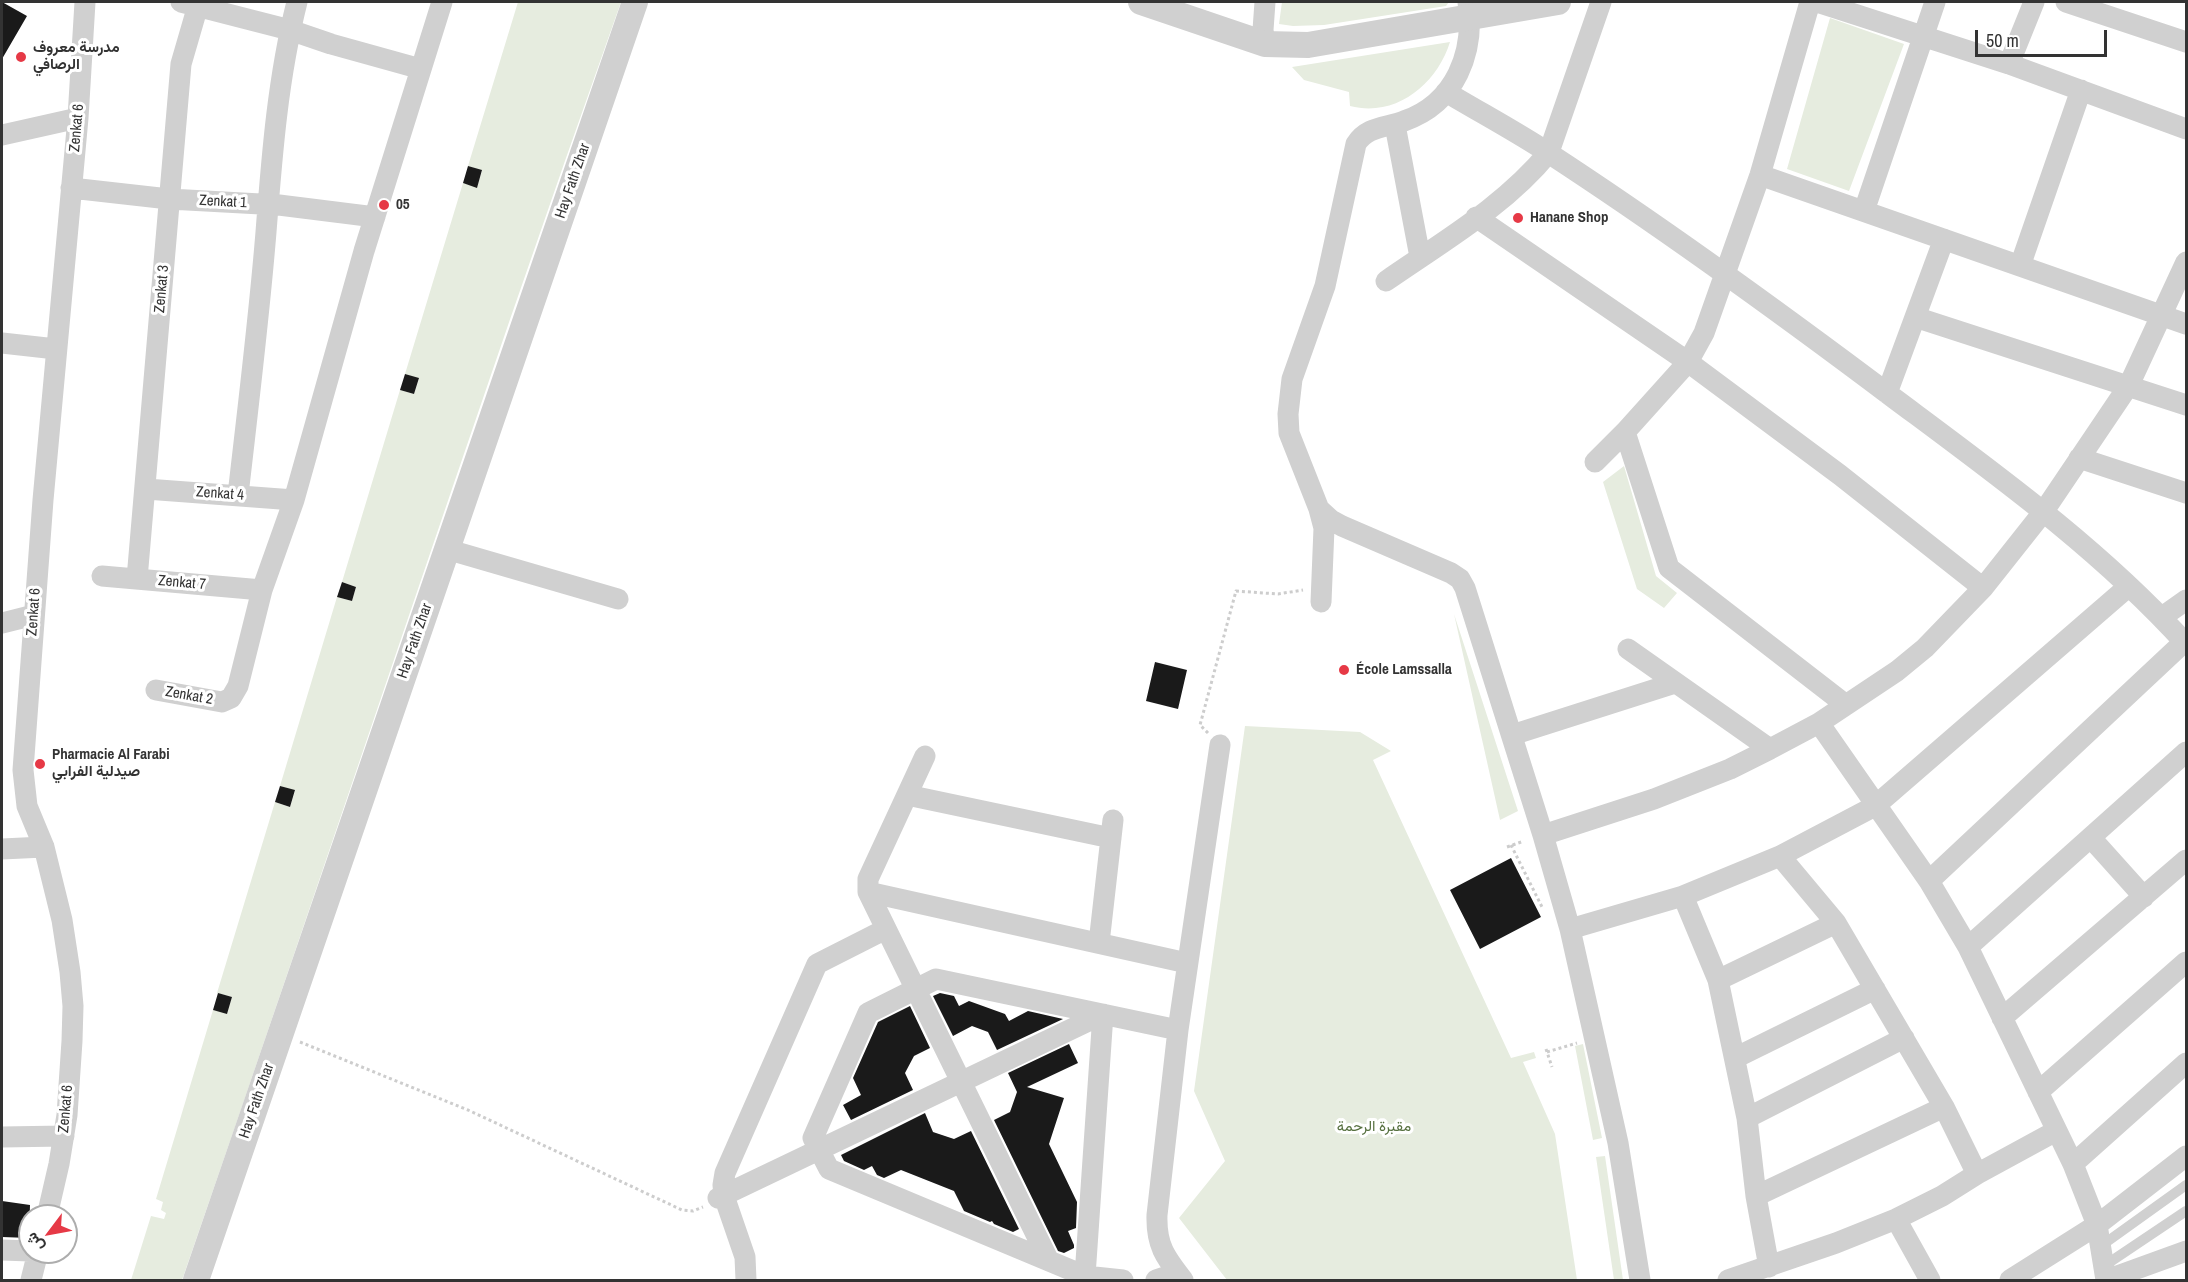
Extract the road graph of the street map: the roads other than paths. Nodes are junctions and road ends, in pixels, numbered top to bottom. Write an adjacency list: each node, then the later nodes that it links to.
1 (85, 2): 24 (street, Zenkat 6)
2 (297, 2): 16 (street)
3 (442, 2): 21 (street)
4 (635, 2): 60 (street, Hay Fath Zhar)
5 (1141, 2): 19 (street)
6 (1265, 2): 19 (street)
7 (1558, 2): 15 (street)
8 (1601, 2): 28 (street)
9 (1810, 2): 29 (street)
10 (1817, 2): 17 (street)
11 (1935, 2): 17 (street)
12 (2034, 2): 20 (street)
13 (2066, 2): 18 (street)
14 (193, 3): 16 (street); 31 (street, Zenkat 3)
15 (1469, 10): 19 (street); 23 (street)
16 (290, 30): 21 (street); 32 (street)
17 (1924, 36): 20 (street); 33 (street)
18 (2187, 42)
19 (1265, 44)
20 (2009, 64): 22 (street)
21 (421, 69): 35 (street)
22 (2081, 90): 26 (street); 39 (street)
23 (1446, 92): 25 (street); 28 (street)
24 (78, 118): 27 (street); 30 (street, Zenkat 6)
25 (1395, 125): 37 (street); 58 (street)
26 (2187, 129)
27 (2, 135)
28 (1549, 152): 34 (street); 40 (street)
29 (1760, 175): 33 (street); 40 (street)
30 (71, 188): 31 (street, Zenkat 1); 46 (street, Zenkat 6)
31 (169, 199): 32 (street, Zenkat 1); 54 (street, Zenkat 3)
32 (268, 204): 35 (street, Zenkat 1); 56 (street)
33 (1864, 211): 36 (street)
34 (1476, 217): 37 (street); 47 (street)
35 (375, 218): 57 (street)
36 (1944, 239): 39 (street); 43 (street)
37 (1420, 257): 41 (street)
38 (2187, 262): 42 (street)
39 (2020, 266): 42 (street)
40 (1726, 274): 47 (street); 49 (street)
41 (1386, 281)
42 (2161, 315): 44 (street); 48 (street)
43 (1915, 317): 48 (street); 49 (street)
44 (2187, 324)
45 (2, 343): 46 (street)
46 (56, 349): 69 (street, Zenkat 6)
47 (1688, 362): 51 (street); 64 (street)
48 (2129, 385): 50 (street); 52 (street)
49 (1887, 393): 59 (street)
50 (2187, 405)
51 (1625, 432): 53 (street); 76 (street)
52 (2079, 458): 55 (street); 59 (street)
53 (1595, 462)
54 (146, 489): 56 (street, Zenkat 4); 62 (street, Zenkat 3)
55 (2187, 493)
56 (238, 495): 57 (street, Zenkat 4)
57 (294, 500): 65 (street)
58 (1319, 508): 66 (street); 78 (street)
59 (2044, 511): 63 (street); 64 (street)
60 (446, 549): 67 (street); 140 (street, Hay Fath Zhar)
61 (102, 576): 62 (street, Zenkat 7)
62 (137, 579): 65 (street, Zenkat 7)
63 (2129, 586): 70 (street); 84 (street)
64 (1983, 588): 76 (street)
65 (262, 590): 75 (street, Zenkat 2)
66 (1322, 595)
67 (618, 599)
68 (2187, 600): 70 (street)
69 (34, 615): 71 (street); 87 (street, Zenkat 6)
70 (2162, 617): 72 (street)
71 (2, 623)
72 (2185, 643): 91 (street)
73 (1628, 649): 74 (street)
74 (1675, 682): 78 (street); 80 (street)
75 (156, 690)
76 (1846, 705): 77 (street)
77 (1819, 723): 80 (street); 84 (street)
78 (1512, 735): 85 (street)
79 (1220, 745): 101 (street)
80 (1770, 749): 85 (street)
81 (2187, 752): 86 (street)
82 (925, 756): 83 (street)
83 (907, 795): 92 (street); 98 (street)
84 (1875, 806): 89 (street); 91 (street)
85 (1543, 835): 97 (street)
86 (2091, 838): 94 (street); 99 (street)
87 (44, 847): 88 (street); 116 (street, Zenkat 6)
88 (2, 849)
89 (1780, 856): 93 (street); 95 (street)
90 (2187, 860): 94 (street)
91 (1929, 882): 99 (street)
92 (868, 892): 96 (street); 98 (street)
93 (1683, 896): 97 (street); 102 (street)
94 (2144, 897): 106 (street)
95 (1836, 923): 102 (street); 104 (street)
96 (886, 929): 103 (street); 124 (street)
97 (1570, 929): 144 (street)
98 (1099, 944): 101 (street)
99 (1968, 947): 106 (street)
100 (2187, 962): 112 (street)
101 (1187, 963): 107 (street)
102 (1719, 980): 109 (street)
103 (916, 989): 105 (street); 111 (street); 118 (street)
104 (1875, 989): 108 (street); 109 (street)
105 (1103, 1014): 107 (street); 111 (street); 136 (street)
106 (2002, 1018): 112 (street)
107 (1178, 1030): 137 (street)
108 (1904, 1038): 113 (street); 114 (street)
109 (1735, 1058): 114 (street)
110 (2187, 1063): 120 (street)
111 (961, 1082): 118 (street); 132 (street)
112 (2038, 1092): 115 (street)
113 (1944, 1107): 121 (street); 123 (street)
114 (1747, 1118): 123 (street)
115 (2056, 1131): 120 (street); 121 (street)
116 (63, 1136): 117 (street); 125 (street, Zenkat 6)
117 (2, 1137)
118 (819, 1150): 124 (street); 132 (street)
119 (2187, 1156): 128 (street)
120 (2073, 1164): 128 (street)
121 (1977, 1174): 127 (street)
122 (2187, 1185): 135 (lane)
123 (1756, 1196): 134 (street)
124 (721, 1197): 141 (street)
125 (49, 1204)
126 (2187, 1211): 135 (lane)
127 (1896, 1219): 134 (street); 146 (street)
128 (2097, 1225): 135 (street); 138 (street)
129 (2, 1250): 130 (street)
130 (18, 1251)
131 (2187, 1251): 135 (street)
132 (1049, 1261): 136 (street)
133 (35, 1264): 139 (street)
134 (1769, 1267): 145 (street)
135 (2104, 1268)
136 (1085, 1276): 142 (street)
137 (1180, 1277): 143 (street)
138 (2018, 1278)
139 (31, 1281)
140 (196, 1281)
141 (746, 1281)
142 (1123, 1281)
143 (1156, 1281)
144 (1640, 1281)
145 (1728, 1281)
146 (1930, 1281)

